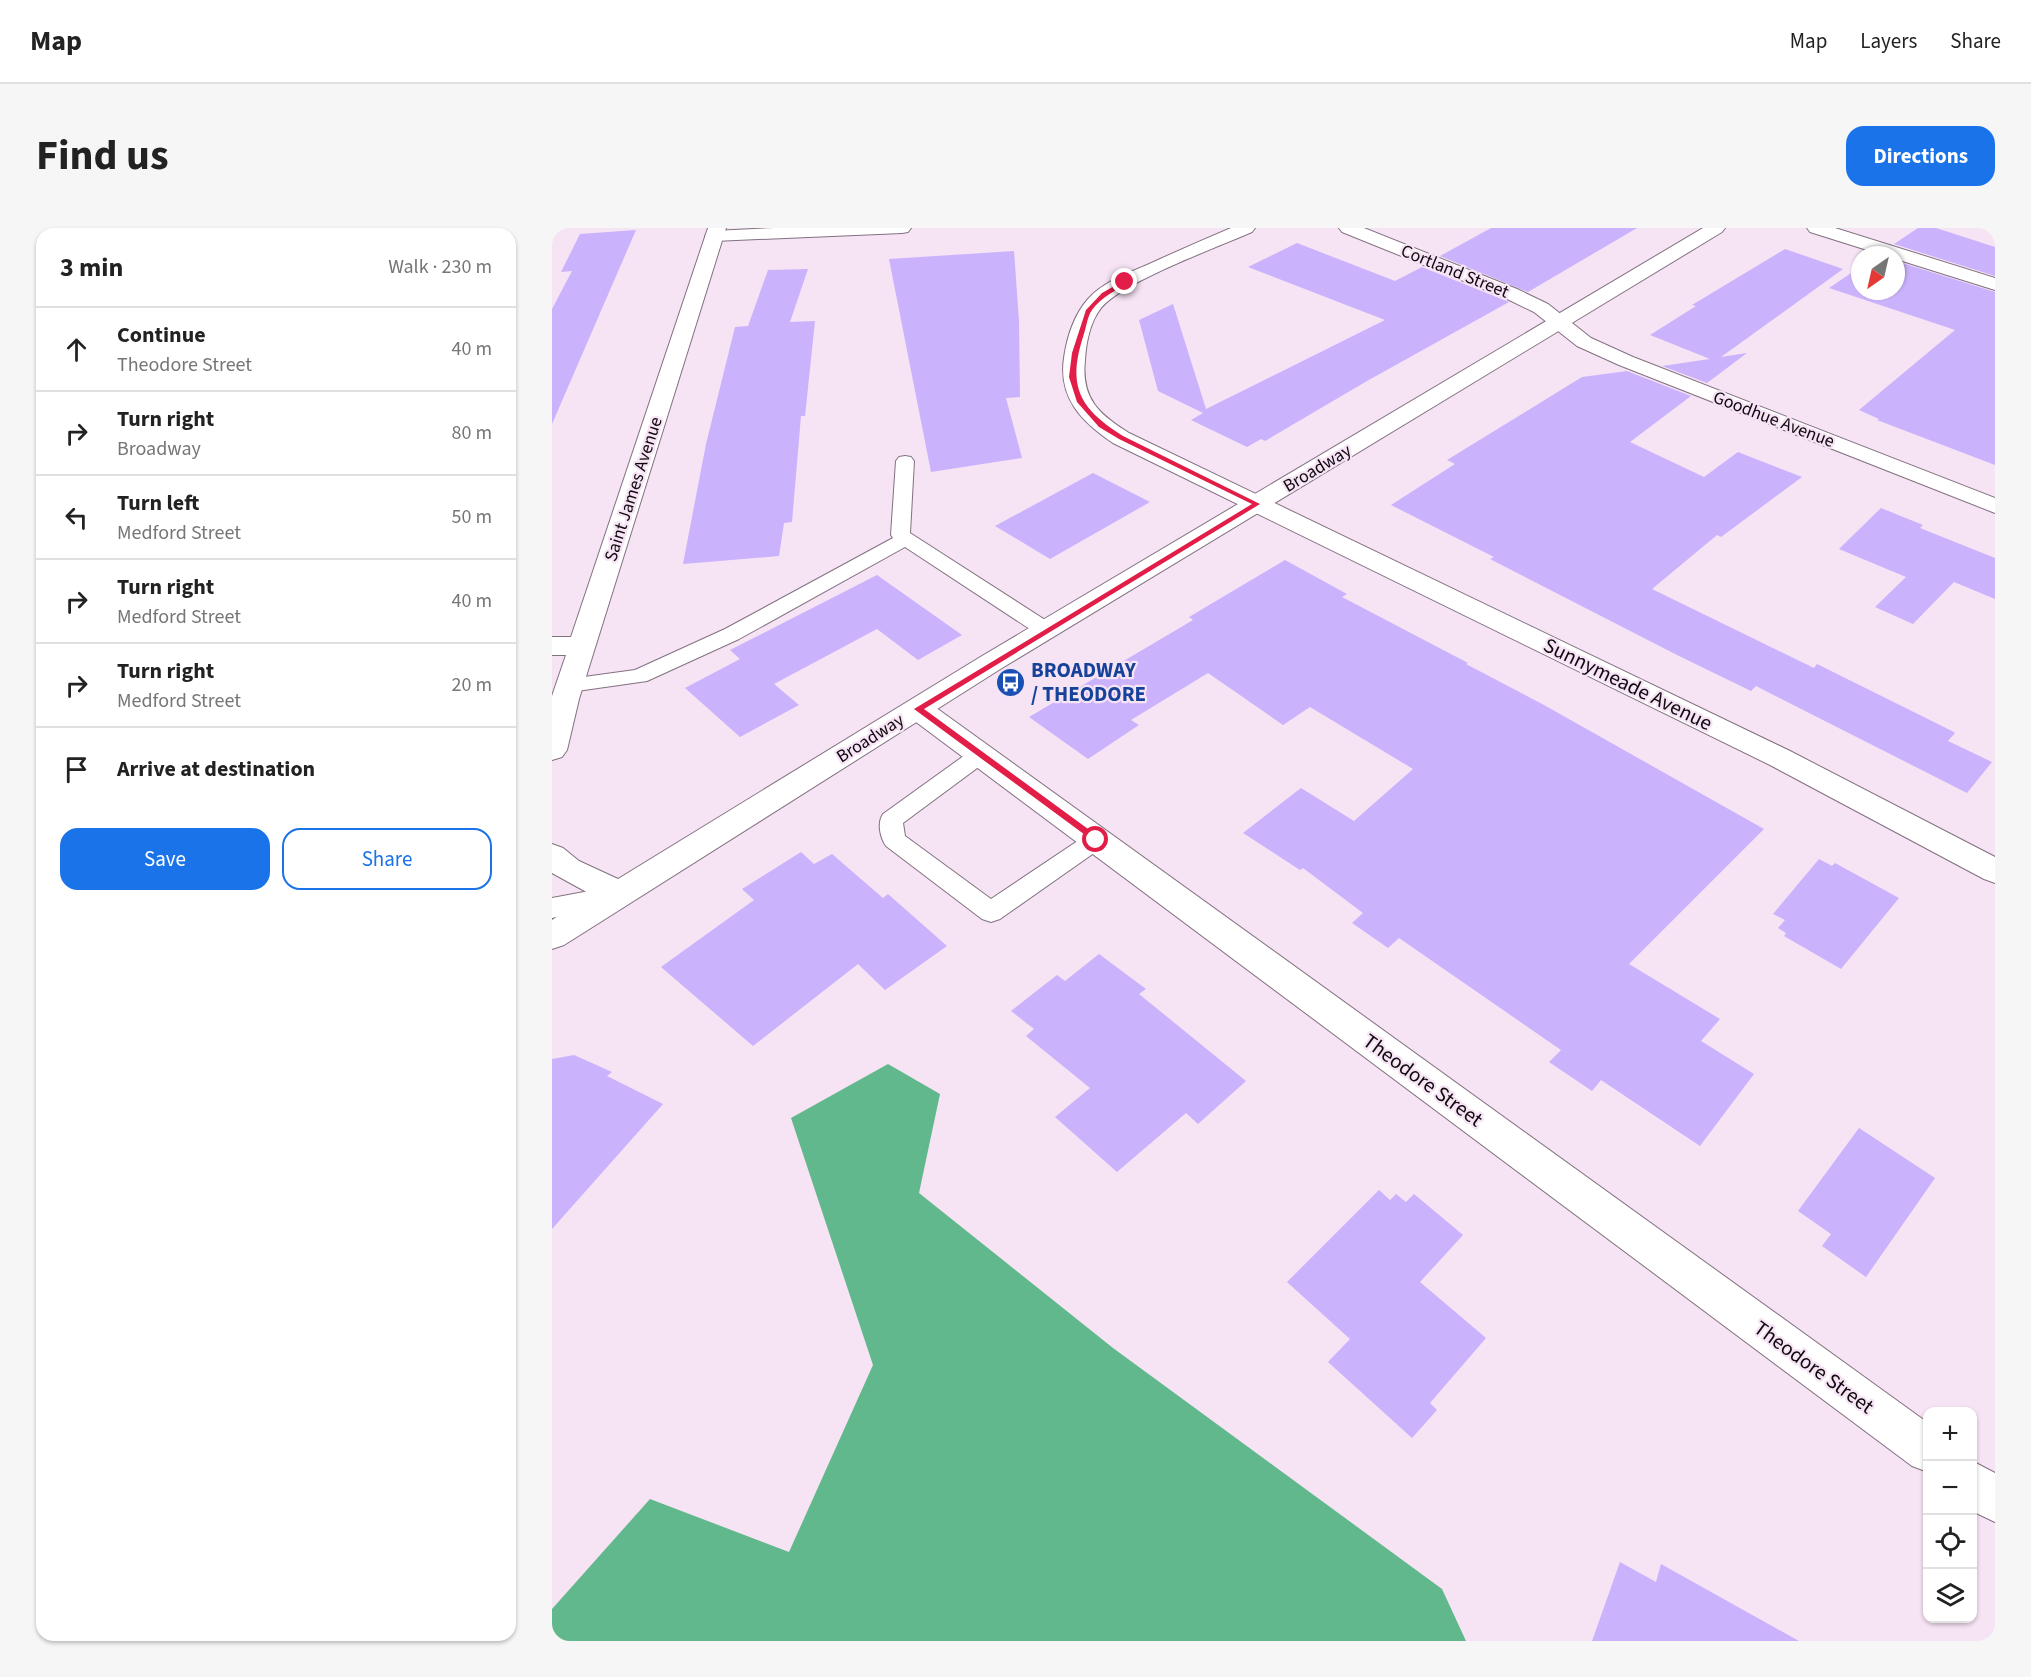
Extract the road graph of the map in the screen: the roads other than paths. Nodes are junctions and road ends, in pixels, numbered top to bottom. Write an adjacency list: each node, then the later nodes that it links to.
1 (902, 228): 6 (street)
2 (1246, 228): 10 (street, Sunnymeade Avenue)
3 (1348, 228): 8 (street, Cortland Street)
4 (1716, 228): 8 (street, Broadway)
5 (1816, 228): 7 (street)
6 (715, 232): 15 (street, Saint James Avenue)
7 (1995, 284)
8 (1558, 323): 10 (street, Broadway); 11 (street, Goodhue Avenue)
9 (905, 461): 12 (lane)
10 (1257, 504): 13 (street, Broadway); 22 (street, Sunnymeade Avenue)
11 (1995, 506)
12 (906, 539): 13 (lane); 16 (lane)
13 (1047, 630): 17 (street, Broadway)
14 (552, 646): 15 (street)
15 (582, 646): 16 (street, Saint James Avenue)
16 (570, 685): 18 (street, Saint James Avenue)
17 (918, 709): 19 (street, Theodore Street); 23 (street, Broadway)
18 (552, 750)
19 (980, 755): 20 (street, Theodore Street); 20 (lane)
20 (1096, 840): 26 (street, Theodore Street)
21 (552, 856): 23 (street)
22 (1995, 871)
23 (619, 894): 24 (lane); 25 (street, Broadway)
24 (552, 908)
25 (552, 936)
26 (1923, 1446)
27 (1977, 1487): 28 (street)
28 (1995, 1500)

